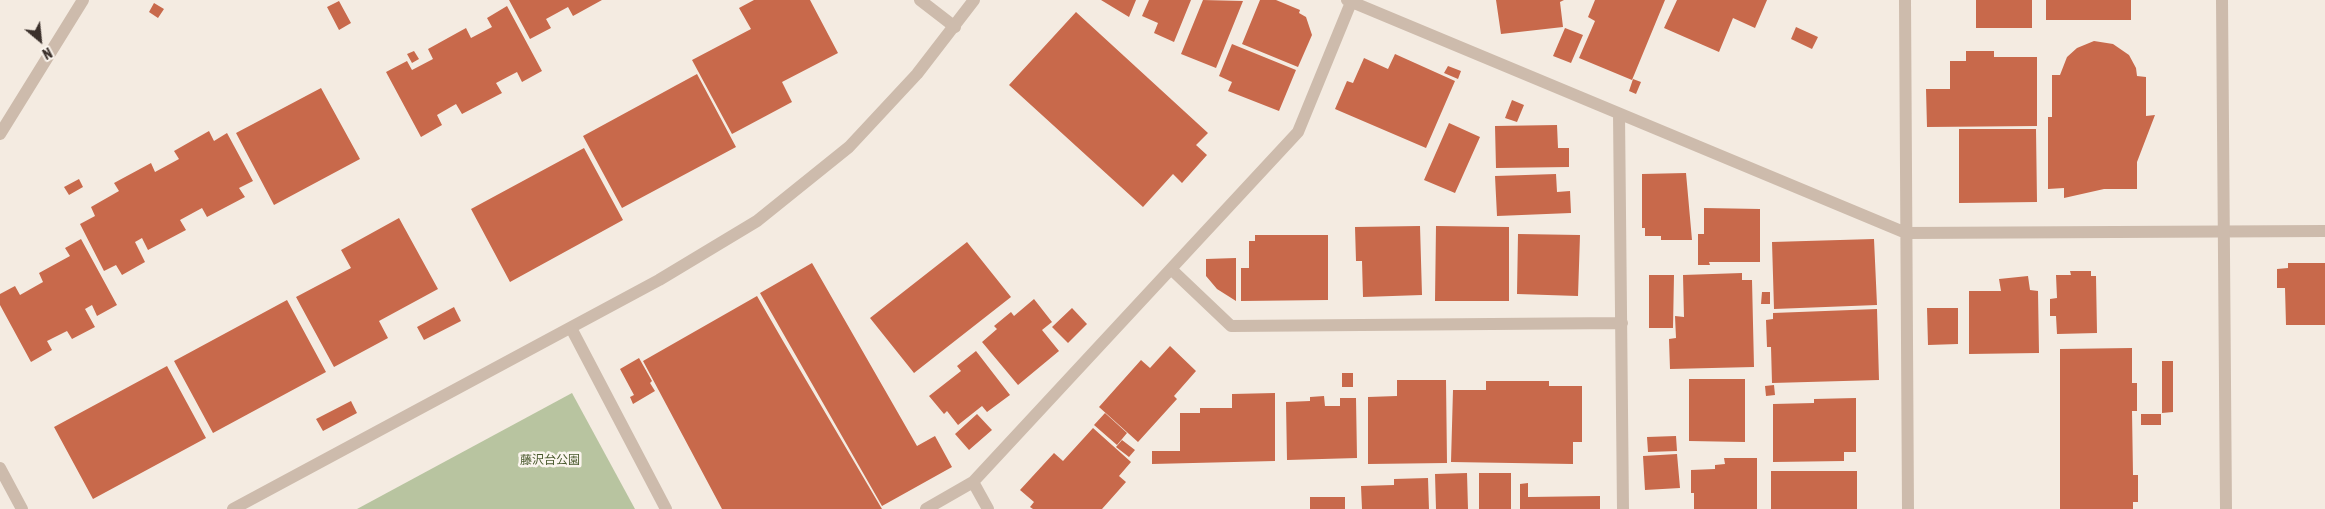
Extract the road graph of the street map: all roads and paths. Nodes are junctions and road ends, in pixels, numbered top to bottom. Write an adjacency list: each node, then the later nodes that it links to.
1 (82, 0): 9 (street)
2 (920, 0): 7 (street)
3 (974, 0): 7 (street)
4 (1905, 0): 12 (street)
5 (2222, 0): 11 (street)
6 (1350, 1): 8 (street); 13 (street)
7 (955, 27): 15 (street)
8 (1619, 114): 12 (street); 14 (street)
9 (0, 134)
10 (2325, 230): 11 (street)
11 (2224, 231): 12 (street); 25 (street)
12 (1906, 233): 24 (street)
13 (1171, 269): 14 (street); 17 (street)
14 (1622, 323): 23 (street)
15 (571, 328): 19 (street); 20 (street)
16 (0, 468): 18 (street)
17 (973, 482): 21 (street); 22 (street)
18 (22, 509)
19 (233, 509)
20 (666, 509)
21 (926, 509)
22 (988, 509)
23 (1623, 509)
24 (1908, 509)
25 (2226, 509)

